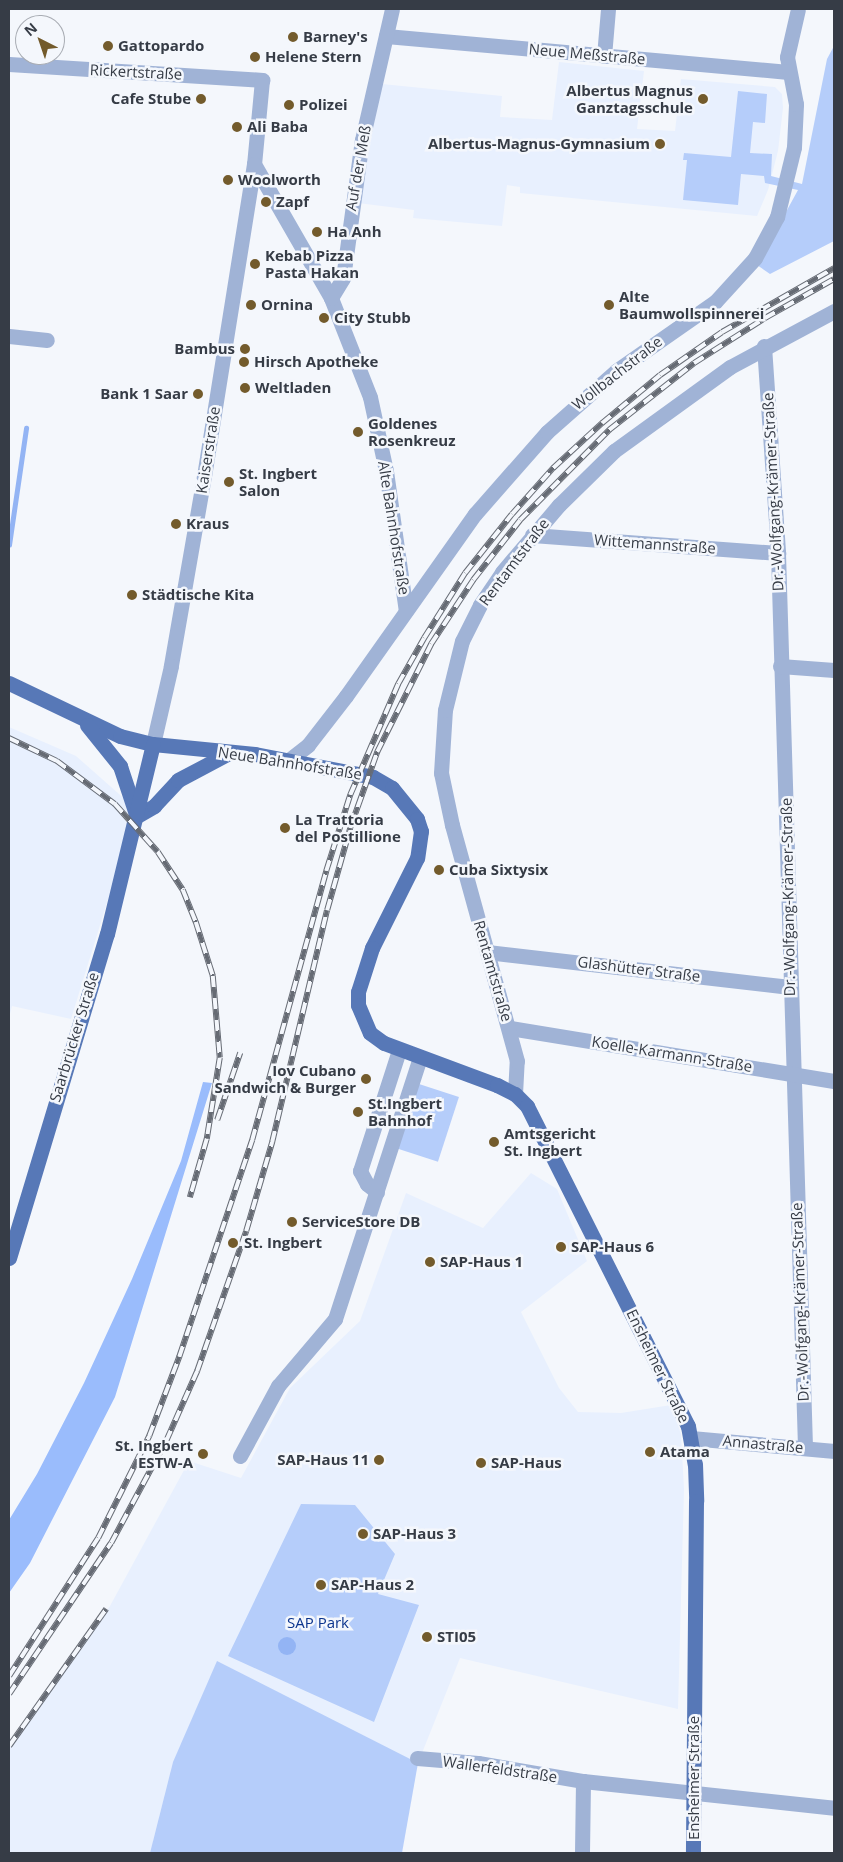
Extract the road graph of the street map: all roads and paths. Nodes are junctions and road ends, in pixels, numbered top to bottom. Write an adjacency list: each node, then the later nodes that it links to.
1 (392, 9): 4 (street, Auf der Meß)
2 (608, 9): 5 (street)
3 (798, 9): 7 (street, Wollbachstraße)
4 (386, 36): 5 (street, Neue Meßstraße); 10 (street, Auf der Meß)
5 (604, 56): 7 (street, Neue Meßstraße)
6 (9, 64): 8 (street, Rickertstraße)
7 (788, 72): 17 (street, Wollbachstraße)
8 (262, 80): 9 (street, Kaiserstraße)
9 (254, 164): 10 (street, Alte Bahnhofstraße); 22 (street, Kaiserstraße)
10 (331, 298): 17 (street, Alte Bahnhofstraße)
11 (834, 311): 14 (street, Rentamtstraße)
12 (9, 336): 13 (street)
13 (47, 340)
14 (764, 346): 15 (street, Rentamtstraße); 16 (street, Dr.-Wolfgang-Krämer-Straße)
15 (532, 535): 16 (street, Wittemannstraße); 26 (street, Rentamtstraße)
16 (778, 553): 18 (street, Dr.-Wolfgang-Krämer-Straße)
17 (406, 611): 24 (street, Alte Bahnhofstraße)
18 (780, 666): 19 (street); 27 (street, Dr.-Wolfgang-Krämer-Straße)
19 (834, 670)
20 (9, 683): 21 (main road)
21 (82, 720): 22 (main road, Neue Bahnhofstraße); 25 (main road)
22 (153, 744): 23 (main road, Neue Bahnhofstraße); 25 (main road, Kaiserstraße)
23 (230, 753): 24 (main road, Neue Bahnhofstraße); 25 (main road)
24 (288, 760): 29 (main road, Neue Bahnhofstraße)
25 (137, 816): 36 (main road, Saarbrücker Straße)
26 (487, 952): 27 (street, Glashütter Straße); 28 (street, Rentamtstraße)
27 (790, 987): 32 (street, Dr.-Wolfgang-Krämer-Straße)
28 (510, 1028): 32 (street, Koelle-Karmann-Straße); 34 (street, Rentamtstraße)
29 (370, 1033): 30 (main road, Ensheimer Straße)
30 (398, 1050): 31 (main road, Ensheimer Straße); 35 (street)
31 (420, 1058): 34 (main road, Ensheimer Straße); 35 (street)
32 (792, 1074): 33 (street, Koelle-Karmann-Straße); 39 (street, Dr.-Wolfgang-Krämer-Straße)
33 (834, 1082)
34 (515, 1094): 38 (main road, Ensheimer Straße)
35 (377, 1192): 41 (street)
36 (14, 1225): 37 (main road, Saarbrücker Straße)
37 (9, 1258)
38 (691, 1438): 39 (street, Annastraße); 44 (main road, Ensheimer Straße)
39 (805, 1448): 40 (street, Annastraße)
40 (834, 1451)
41 (240, 1456)
42 (418, 1758): 43 (street, Wallerfeldstraße)
43 (583, 1781): 44 (street, Wallerfeldstraße); 46 (street)
44 (693, 1792): 45 (street, Wallerfeldstraße); 47 (main road, Ensheimer Straße)
45 (834, 1808)
46 (582, 1853)
47 (693, 1853)

